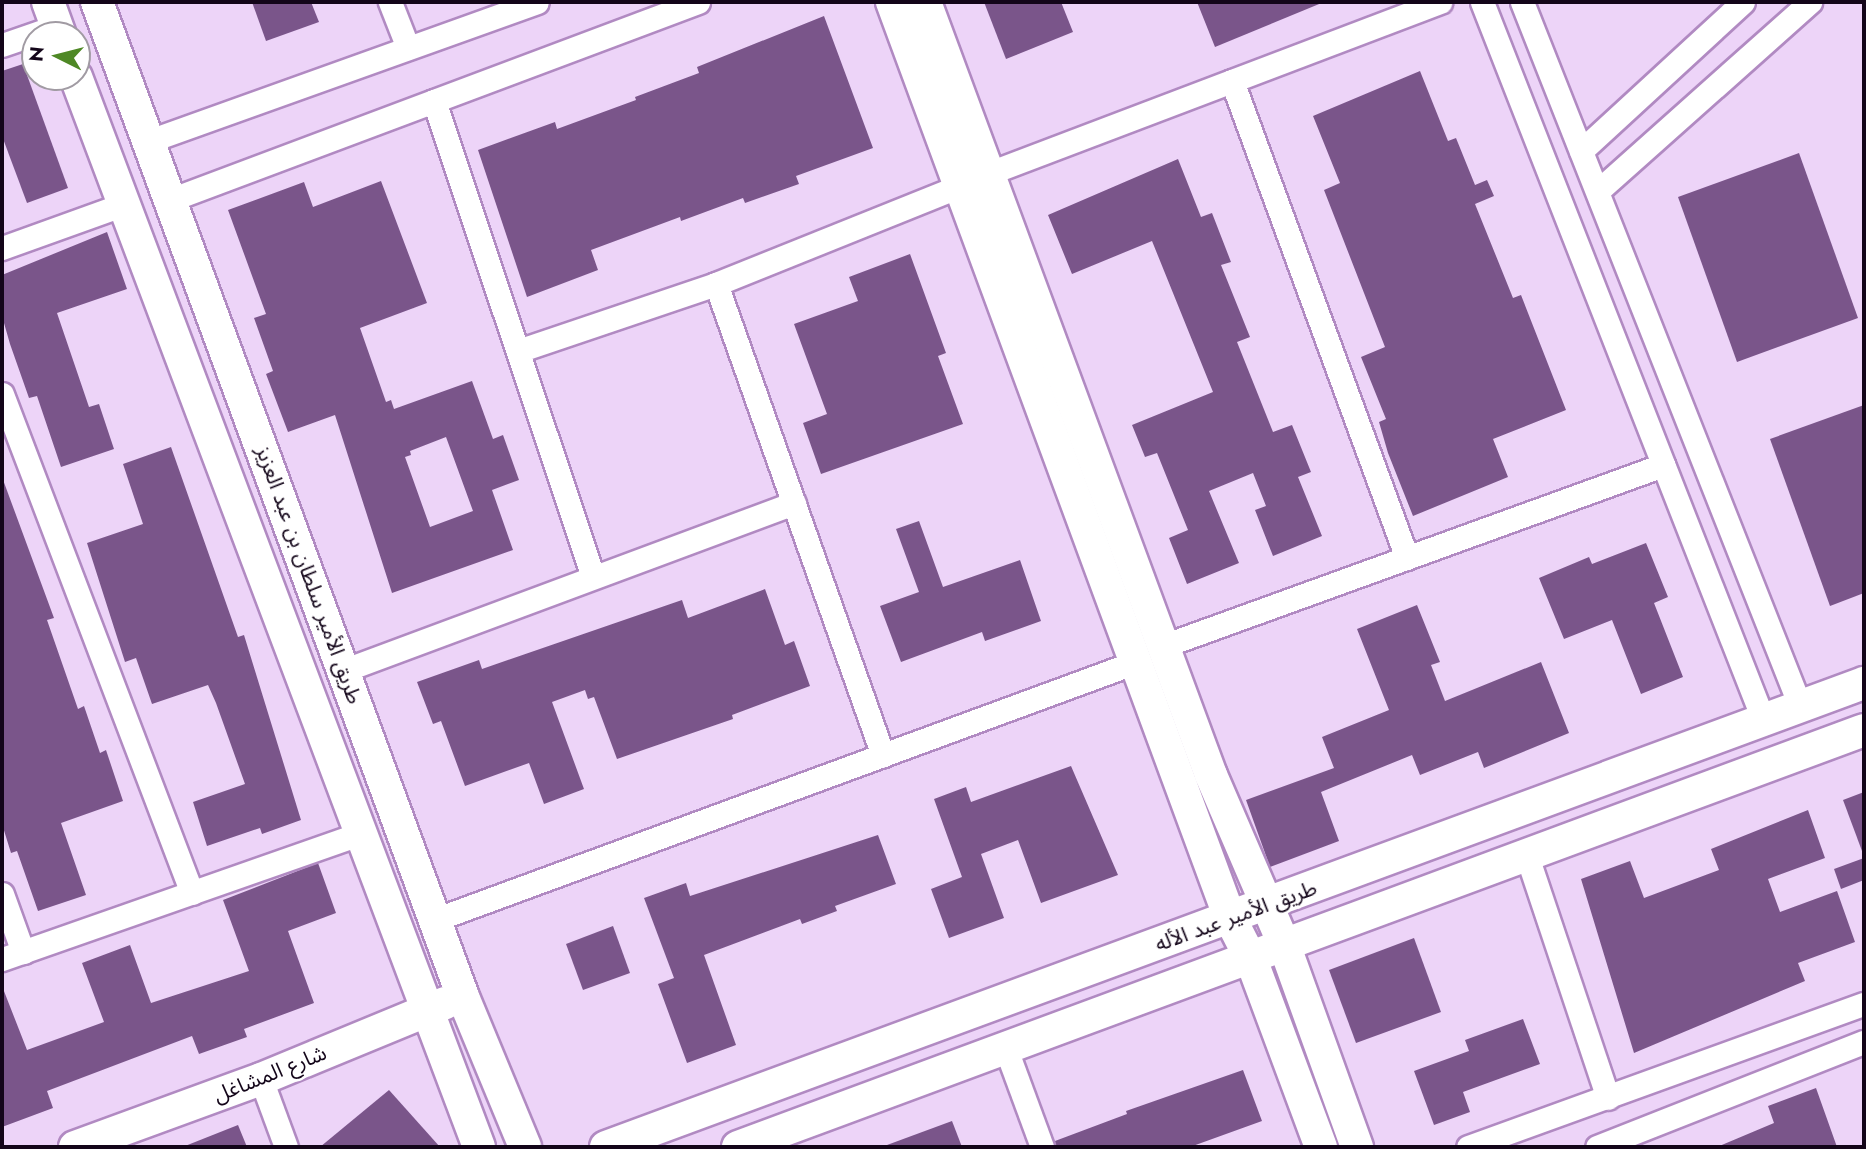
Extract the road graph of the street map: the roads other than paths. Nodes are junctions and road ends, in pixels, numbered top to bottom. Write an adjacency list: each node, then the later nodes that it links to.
1 (97, 2): 18 (street, طريق الأمير سلطان بن عبد العزيز)
2 (390, 2): 14 (street)
3 (537, 2): 14 (street)
4 (698, 2): 17 (street)
5 (892, 2): 20 (street)
6 (925, 2): 20 (street)
7 (1440, 2): 15 (street)
8 (1482, 2): 28 (street)
9 (1522, 2): 19 (street)
10 (1743, 2): 19 (street)
11 (1810, 2): 21 (street)
12 (21, 36): 13 (street)
13 (2, 45)
14 (408, 48): 18 (street)
15 (1232, 81): 20 (street); 30 (street)
16 (81, 91): 23 (street, طريق الأمير سلطان بن عبد العزيز)
17 (434, 101): 22 (street); 26 (street)
18 (149, 141): 22 (street, طريق الأمير سلطان بن عبد العزيز)
19 (1581, 151): 21 (street)
20 (974, 180): 25 (street); 32 (street); 33 (street)
21 (1599, 190): 36 (street)
22 (170, 200): 34 (street, طريق الأمير سلطان بن عبد العزيز)
23 (124, 204): 24 (street); 40 (street, طريق الأمير سلطان بن عبد العزيز)
24 (2, 248)
25 (716, 284): 26 (street); 29 (street)
26 (518, 351): 31 (street)
27 (2, 394): 42 (street)
28 (1663, 465): 30 (street); 37 (street)
29 (794, 503): 31 (street); 39 (street)
30 (1407, 558): 32 (street)
31 (593, 578): 34 (street)
32 (1163, 646): 44 (street)
33 (1136, 663): 39 (street); 45 (street)
34 (345, 670): 46 (street, طريق الأمير سلطان بن عبد العزيز)
35 (1864, 683): 36 (street, طريق الأمير عبد الأله)
36 (1800, 706): 37 (street, طريق الأمير عبد الأله)
37 (1763, 719): 44 (street, طريق الأمير عبد الأله)
38 (1864, 730): 41 (street)
39 (883, 755): 46 (street)
40 (361, 833): 42 (street); 52 (street, طريق الأمير سلطان بن عبد العزيز)
41 (1527, 856): 47 (street); 56 (street)
42 (192, 892): 48 (street)
43 (2, 894): 48 (street)
44 (1268, 905): 45 (street, طريق الأمير عبد الأله); 47 (street)
45 (1230, 918): 49 (street); 63 (street, طريق الأمير عبد الأله)
46 (437, 919): 50 (street, طريق الأمير سلطان بن عبد العزيز)
47 (1285, 947): 49 (street); 66 (street)
48 (12, 956)
49 (1251, 959): 54 (street); 65 (street)
50 (463, 997): 52 (street, شارع المشاغل); 62 (street, طريق الأمير سلطان بن عبد العزيز)
51 (1864, 1004): 56 (street)
52 (425, 1009): 55 (street, شارع المشاغل); 61 (street, طريق الأمير سلطان بن عبد العزيز)
53 (1864, 1042): 57 (street)
54 (1006, 1049): 58 (street); 64 (street)
55 (261, 1079): 59 (street, شارع المشاغل); 60 (street)
56 (1608, 1098): 67 (street)
57 (1634, 1141): 68 (street)
58 (753, 1145)
59 (75, 1147)
60 (286, 1147)
61 (478, 1147)
62 (525, 1147)
63 (606, 1147)
64 (1042, 1147)
65 (1321, 1147)
66 (1357, 1147)
67 (1468, 1147)
68 (1597, 1147)

